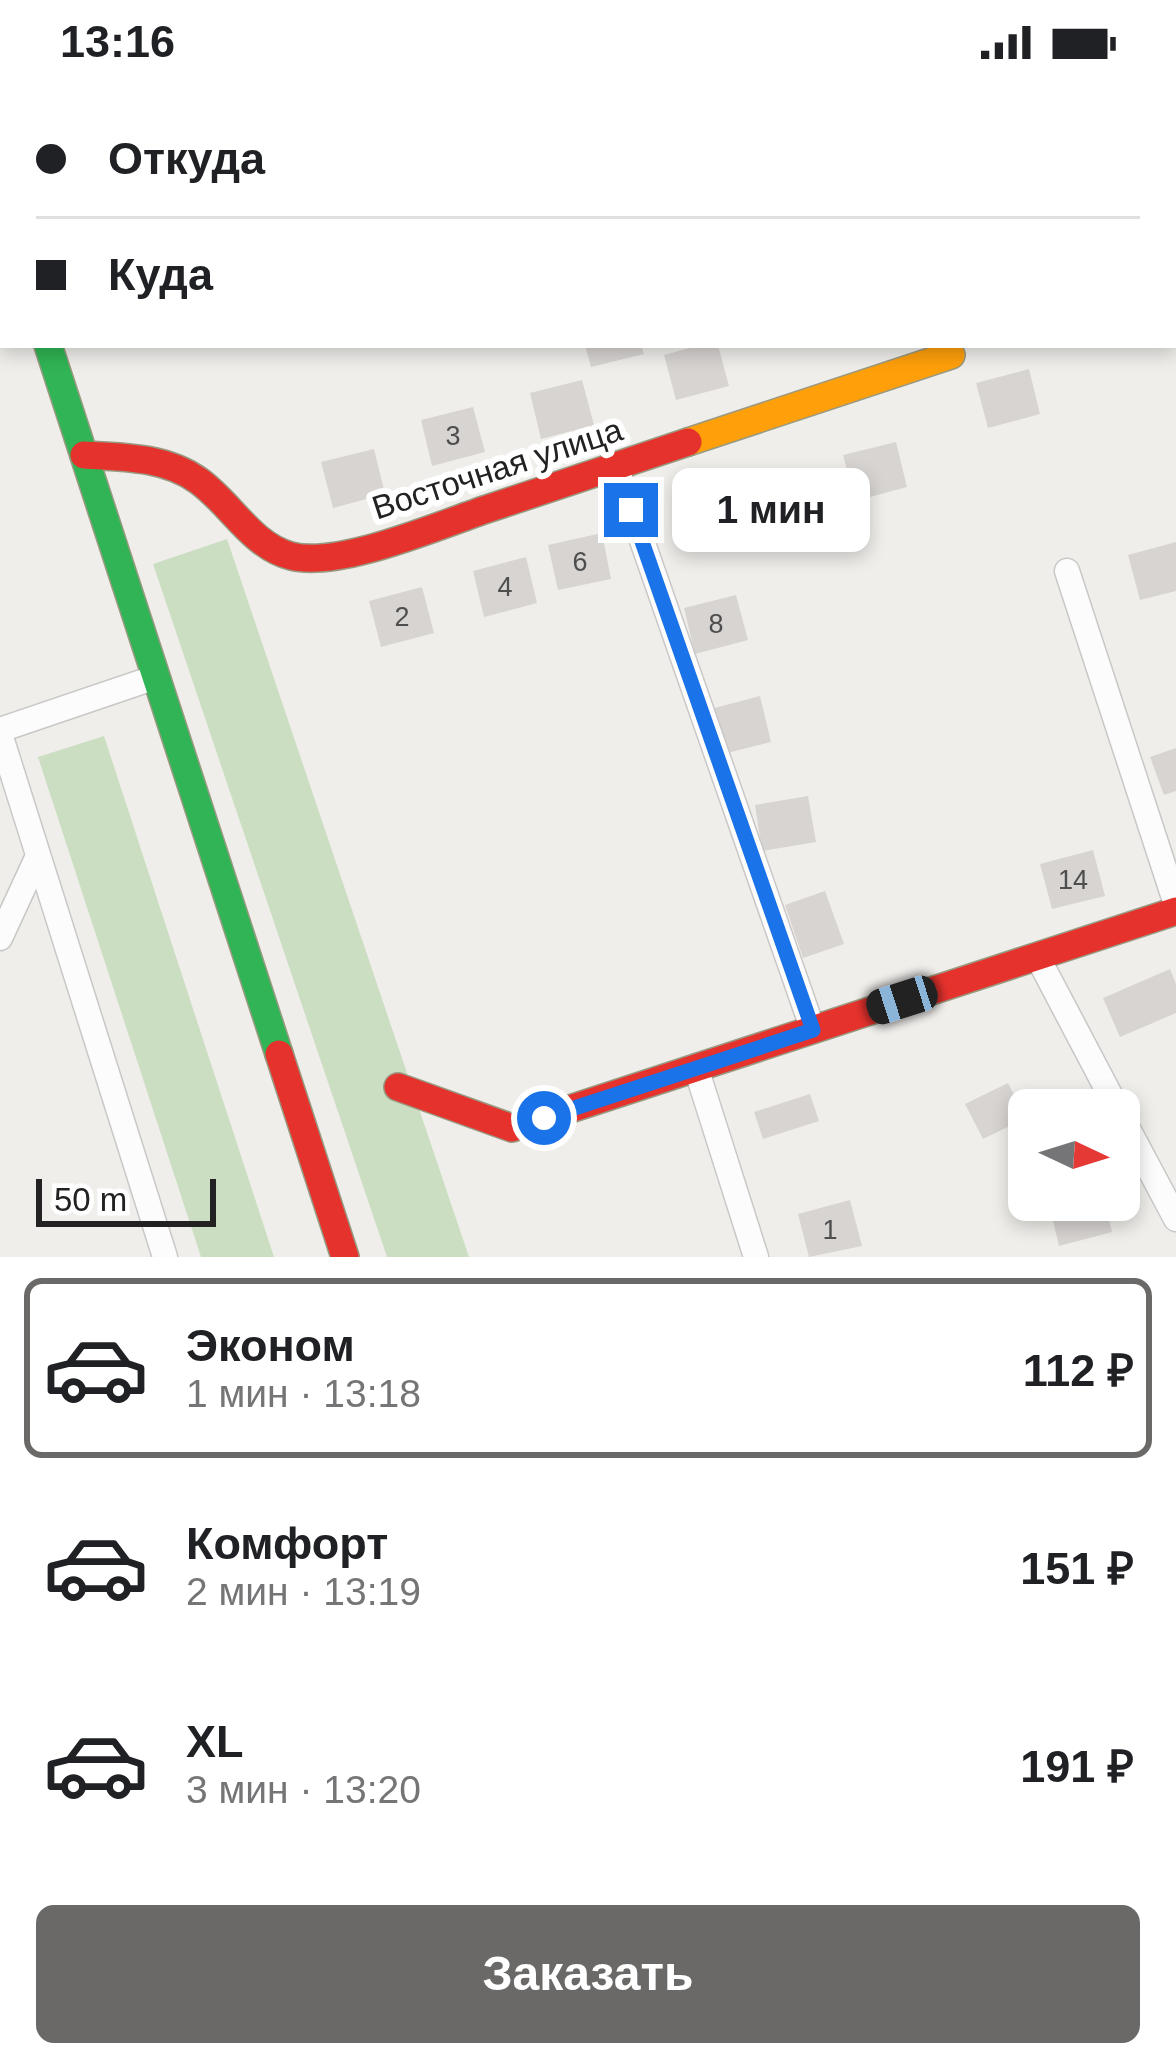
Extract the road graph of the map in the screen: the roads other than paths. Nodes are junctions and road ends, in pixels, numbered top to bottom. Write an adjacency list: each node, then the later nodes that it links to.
1 (49, 348): 3 (street)
2 (951, 355): 4 (street, Восточная улица)
3 (84, 455): 4 (street, Восточная улица); 6 (street)
4 (616, 466): 12 (street)
5 (1066, 572): 9 (street)
6 (156, 677): 7 (street); 19 (street)
7 (0, 732): 8 (street)
8 (38, 858): 10 (street); 18 (street)
9 (1176, 907): 11 (street)
10 (0, 938)
11 (1037, 956): 12 (street); 15 (street)
12 (813, 1030): 13 (street)
13 (696, 1068): 14 (street); 20 (street)
14 (398, 1087)
15 (1107, 1089)
16 (1140, 1151): 17 (street)
17 (1176, 1219)
18 (165, 1257)
19 (345, 1257)
20 (756, 1257)

